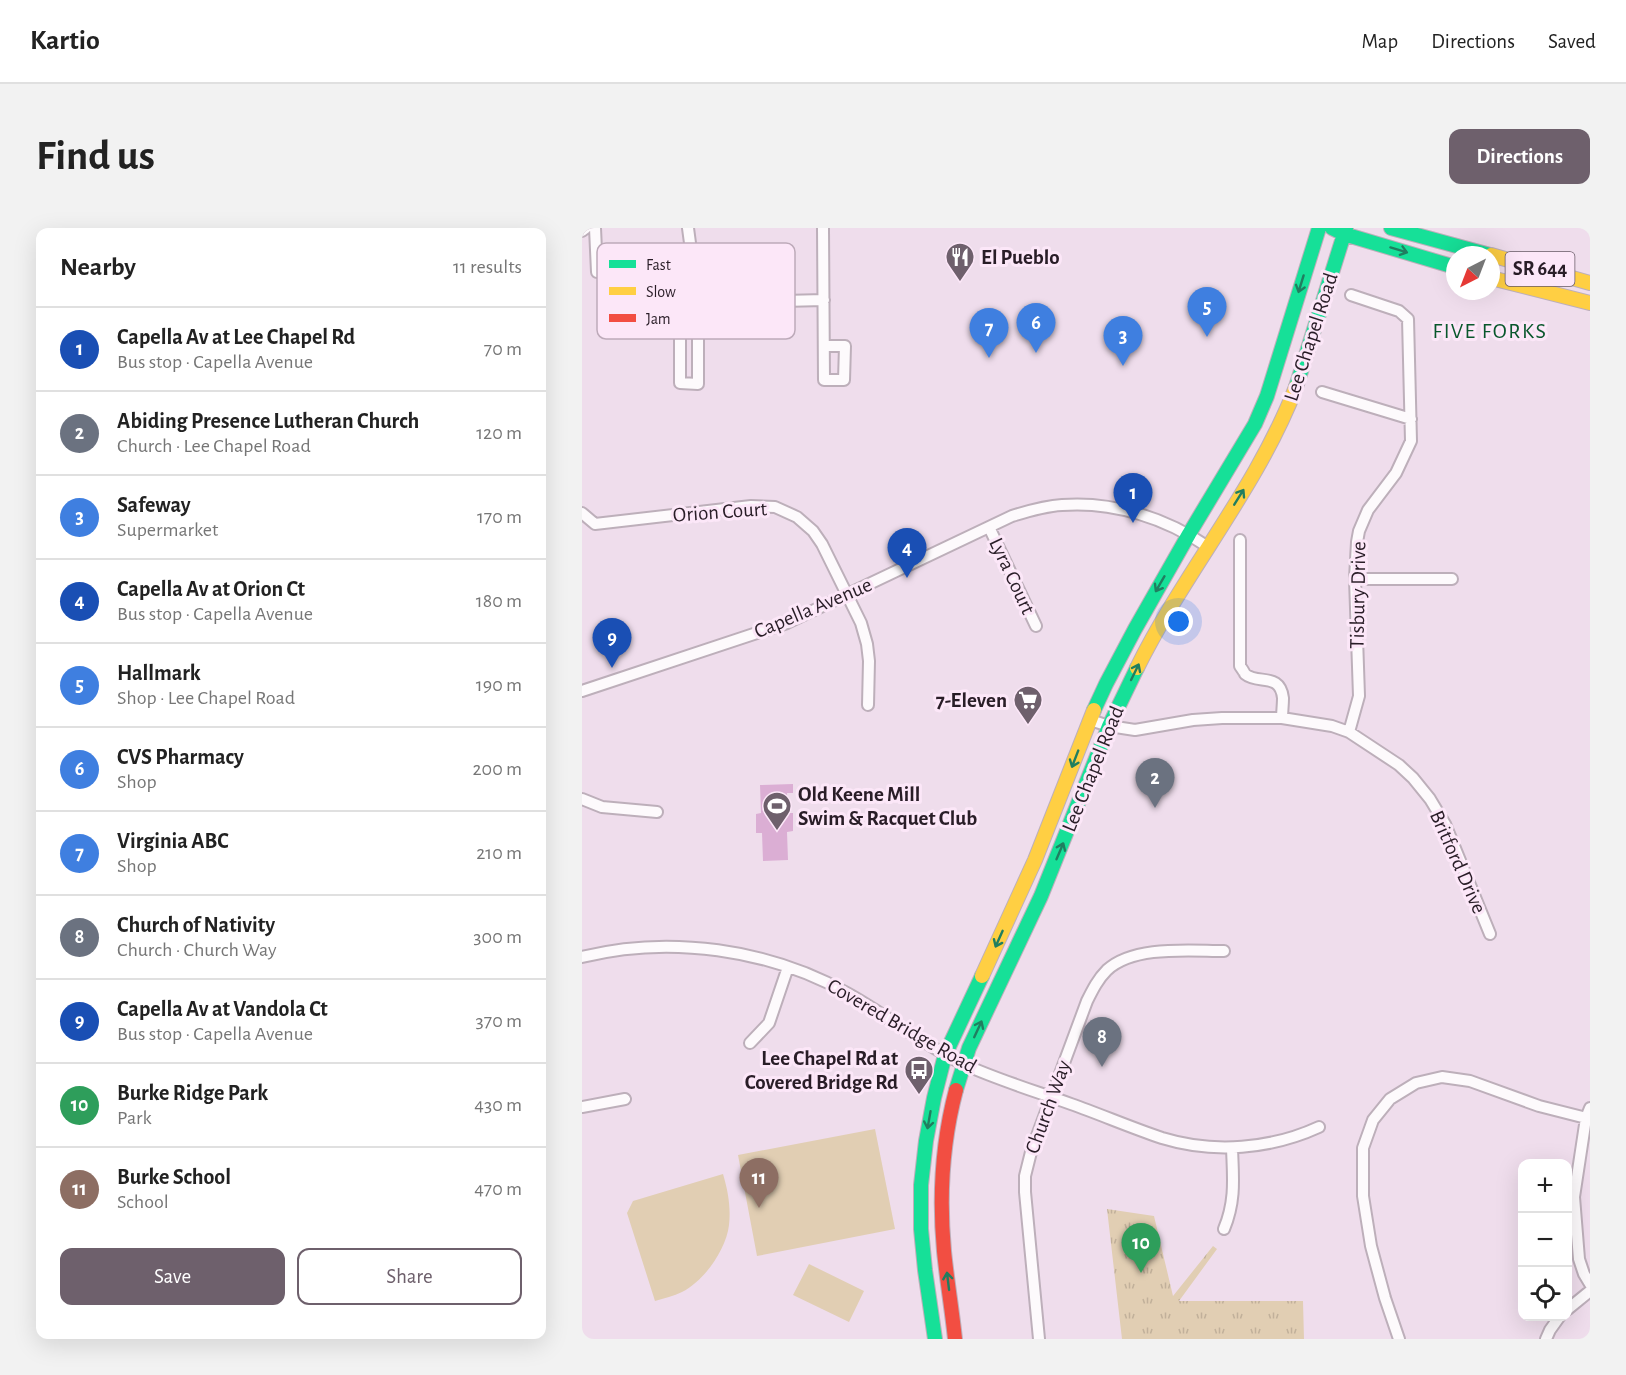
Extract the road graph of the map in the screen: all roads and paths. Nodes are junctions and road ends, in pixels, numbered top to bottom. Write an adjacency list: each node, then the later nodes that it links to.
1 (586, 228): 8 (street)
2 (595, 228): 13 (street)
3 (688, 228): 9 (street)
4 (823, 228): 17 (street)
5 (1319, 228): 27 (main road, Lee Chapel Road, one-way to 27)
6 (1391, 228): 10 (main road, SR 644)
7 (1340, 230): 12 (main road, one-way to 12); 29 (main road, Lee Chapel Road, one-way to 7)
8 (582, 231)
9 (690, 243)
10 (1458, 246)
11 (1500, 258): 15 (main road, SR 644)
12 (1446, 264)
13 (597, 272)
14 (1500, 280): 19 (main road, SR 644)
15 (1590, 283)
16 (1351, 295): 24 (street, Tisbury Drive)
17 (824, 300): 18 (street); 22 (street)
18 (795, 301)
19 (1590, 303)
20 (680, 339): 21 (street)
21 (698, 339)
22 (824, 346)
23 (1322, 392): 24 (street)
24 (1411, 419): 30 (street, Tisbury Drive)
25 (582, 513): 32 (street, Orion Court)
26 (989, 527): 27 (street, Capella Avenue); 32 (street, Capella Avenue); 33 (street, Lyra Court)
27 (1189, 534): 29 (street, Capella Avenue); 37 (main road, Lee Chapel Road, one-way to 37)
28 (1240, 540): 36 (street)
29 (1208, 547): 38 (main road, Lee Chapel Road, one-way to 29)
30 (1355, 579): 31 (street); 39 (street, Tisbury Drive)
31 (1452, 579)
32 (847, 596): 34 (street, Capella Avenue); 35 (street, Orion Court)
33 (1036, 626)
34 (582, 691)
35 (867, 705)
36 (1282, 718): 38 (street, Britford Drive); 39 (street, Britford Drive)
37 (1090, 720): 38 (street, Britford Drive); 47 (main road, Lee Chapel Road, one-way to 47)
38 (1109, 726): 48 (main road, Lee Chapel Road, one-way to 38)
39 (1349, 732): 42 (street, Britford Drive)
40 (582, 799): 41 (street)
41 (657, 812)
42 (1490, 934)
43 (1224, 951): 49 (street, Church Way)
44 (582, 957): 45 (street, Covered Bridge Road)
45 (788, 966): 46 (street); 47 (street, Covered Bridge Road)
46 (750, 1043)
47 (945, 1055): 48 (street, Covered Bridge Road); 60 (main road, Lee Chapel Road, one-way to 60)
48 (963, 1064): 49 (street, Covered Bridge Road); 61 (main road, Lee Chapel Road, one-way to 48)
49 (1052, 1097): 54 (street, Covered Bridge Road); 62 (street, Church Way)
50 (625, 1099): 51 (street)
51 (582, 1107)
52 (1589, 1115): 56 (street); 63 (street)
53 (1320, 1127): 54 (street, Covered Bridge Road)
54 (1232, 1148): 55 (street)
55 (1224, 1229)
56 (1590, 1284)
57 (1590, 1291): 58 (street)
58 (1572, 1306)
59 (1556, 1321): 64 (street)
60 (935, 1339)
61 (955, 1339)
62 (1039, 1339)
63 (1399, 1339)
64 (1545, 1339)

